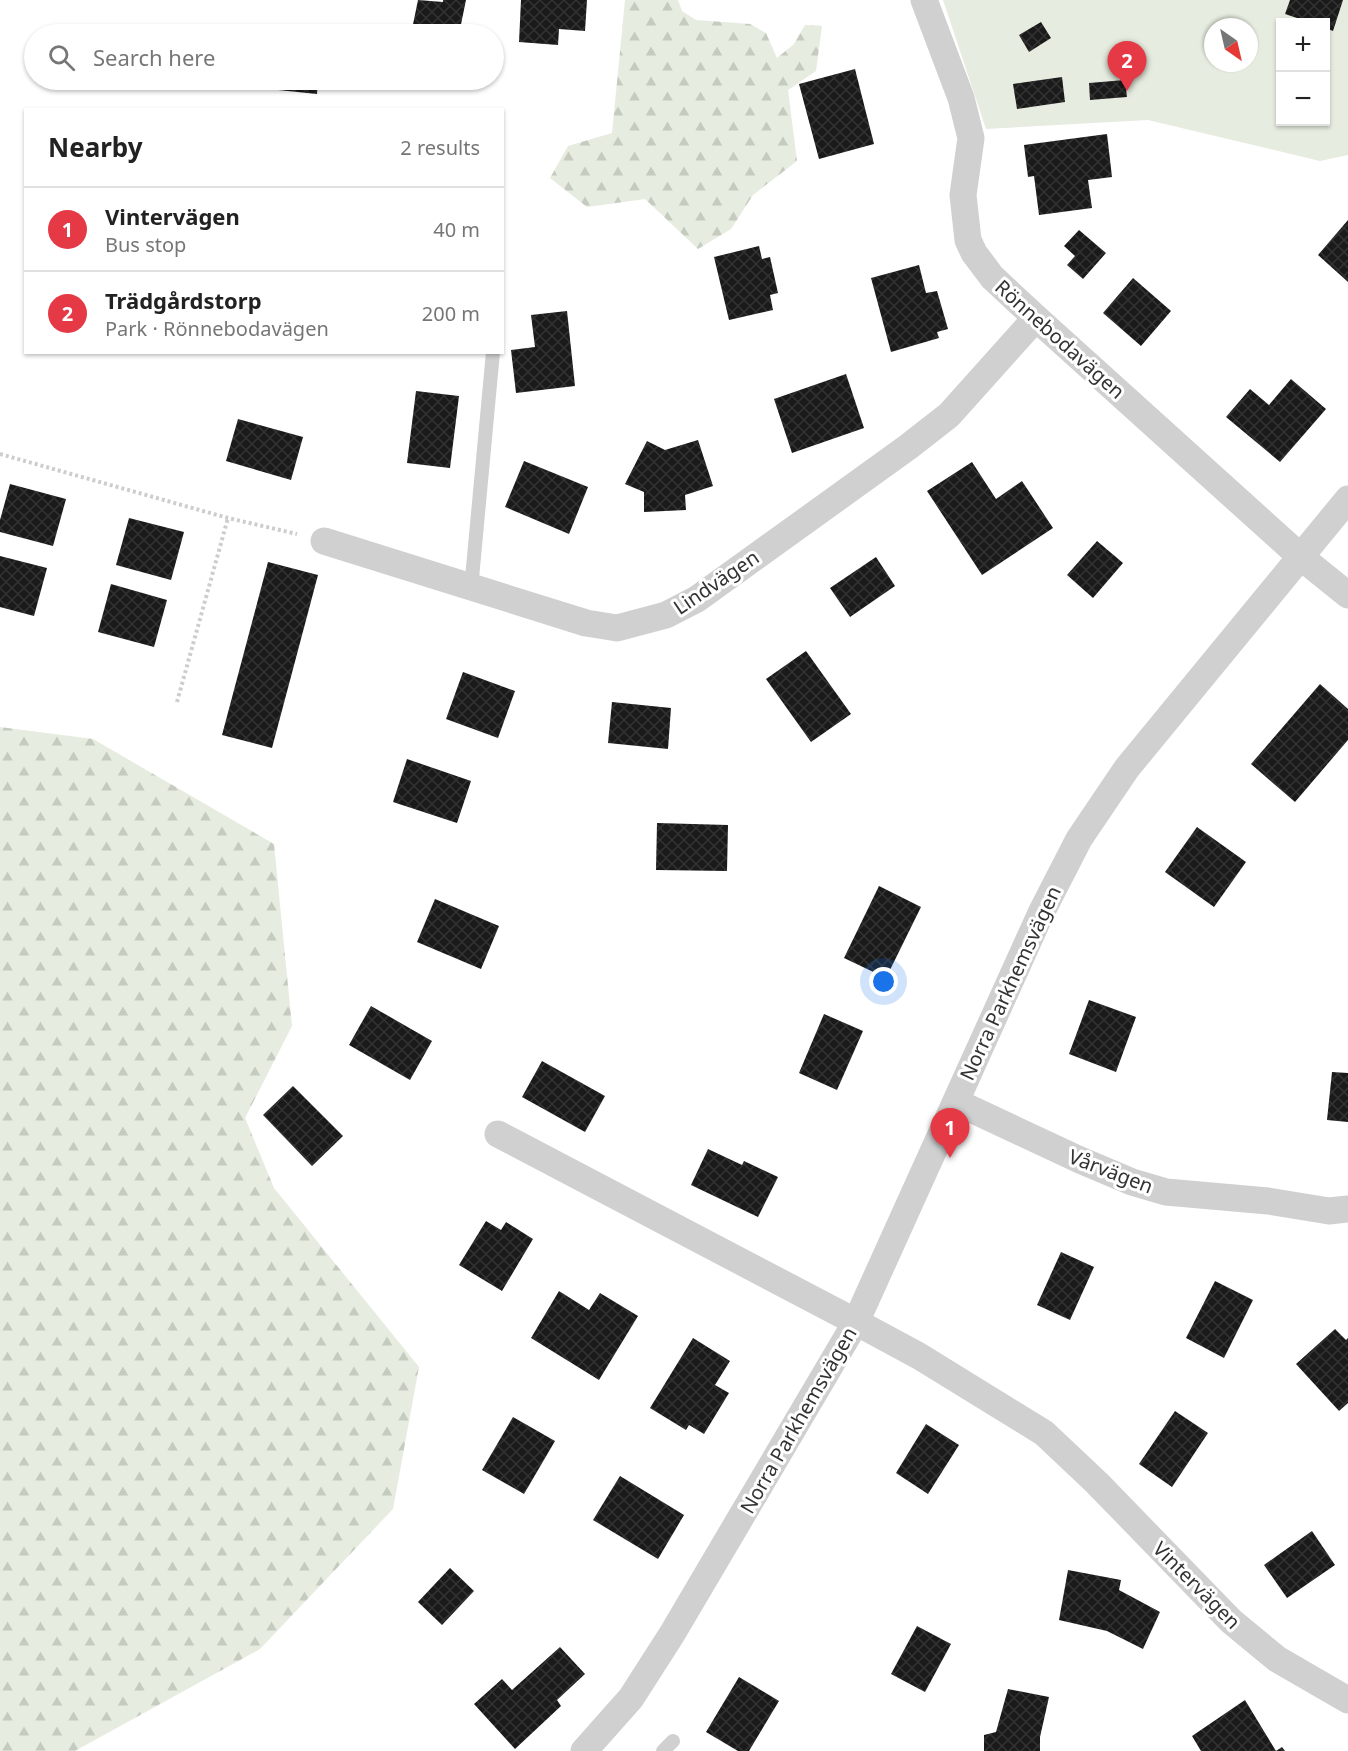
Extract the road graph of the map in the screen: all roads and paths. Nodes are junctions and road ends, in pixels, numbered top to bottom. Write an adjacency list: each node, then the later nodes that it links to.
1 (924, 0): 2 (street, Rönnebodavägen)
2 (1036, 318): 8 (street, Rönnebodavägen); 9 (street, Lindvägen)
3 (493, 354): 9 (lane)
4 (0, 454): 6 (path)
5 (1348, 499): 8 (street, Norra Parkhemsvägen)
6 (228, 518): 7 (path); 11 (path)
7 (324, 541): 9 (street, Lindvägen)
8 (1302, 558): 10 (street, Rönnebodavägen); 12 (street, Norra Parkhemsvägen)
9 (471, 588)
10 (1348, 596)
11 (177, 702)
12 (956, 1102): 14 (street, Vårvägen); 15 (street, Norra Parkhemsvägen)
13 (498, 1134): 15 (street, Vintervägen)
14 (1348, 1209)
15 (856, 1322): 16 (street, Vintervägen); 17 (street, Norra Parkhemsvägen)
16 (1348, 1700)
17 (584, 1751)

